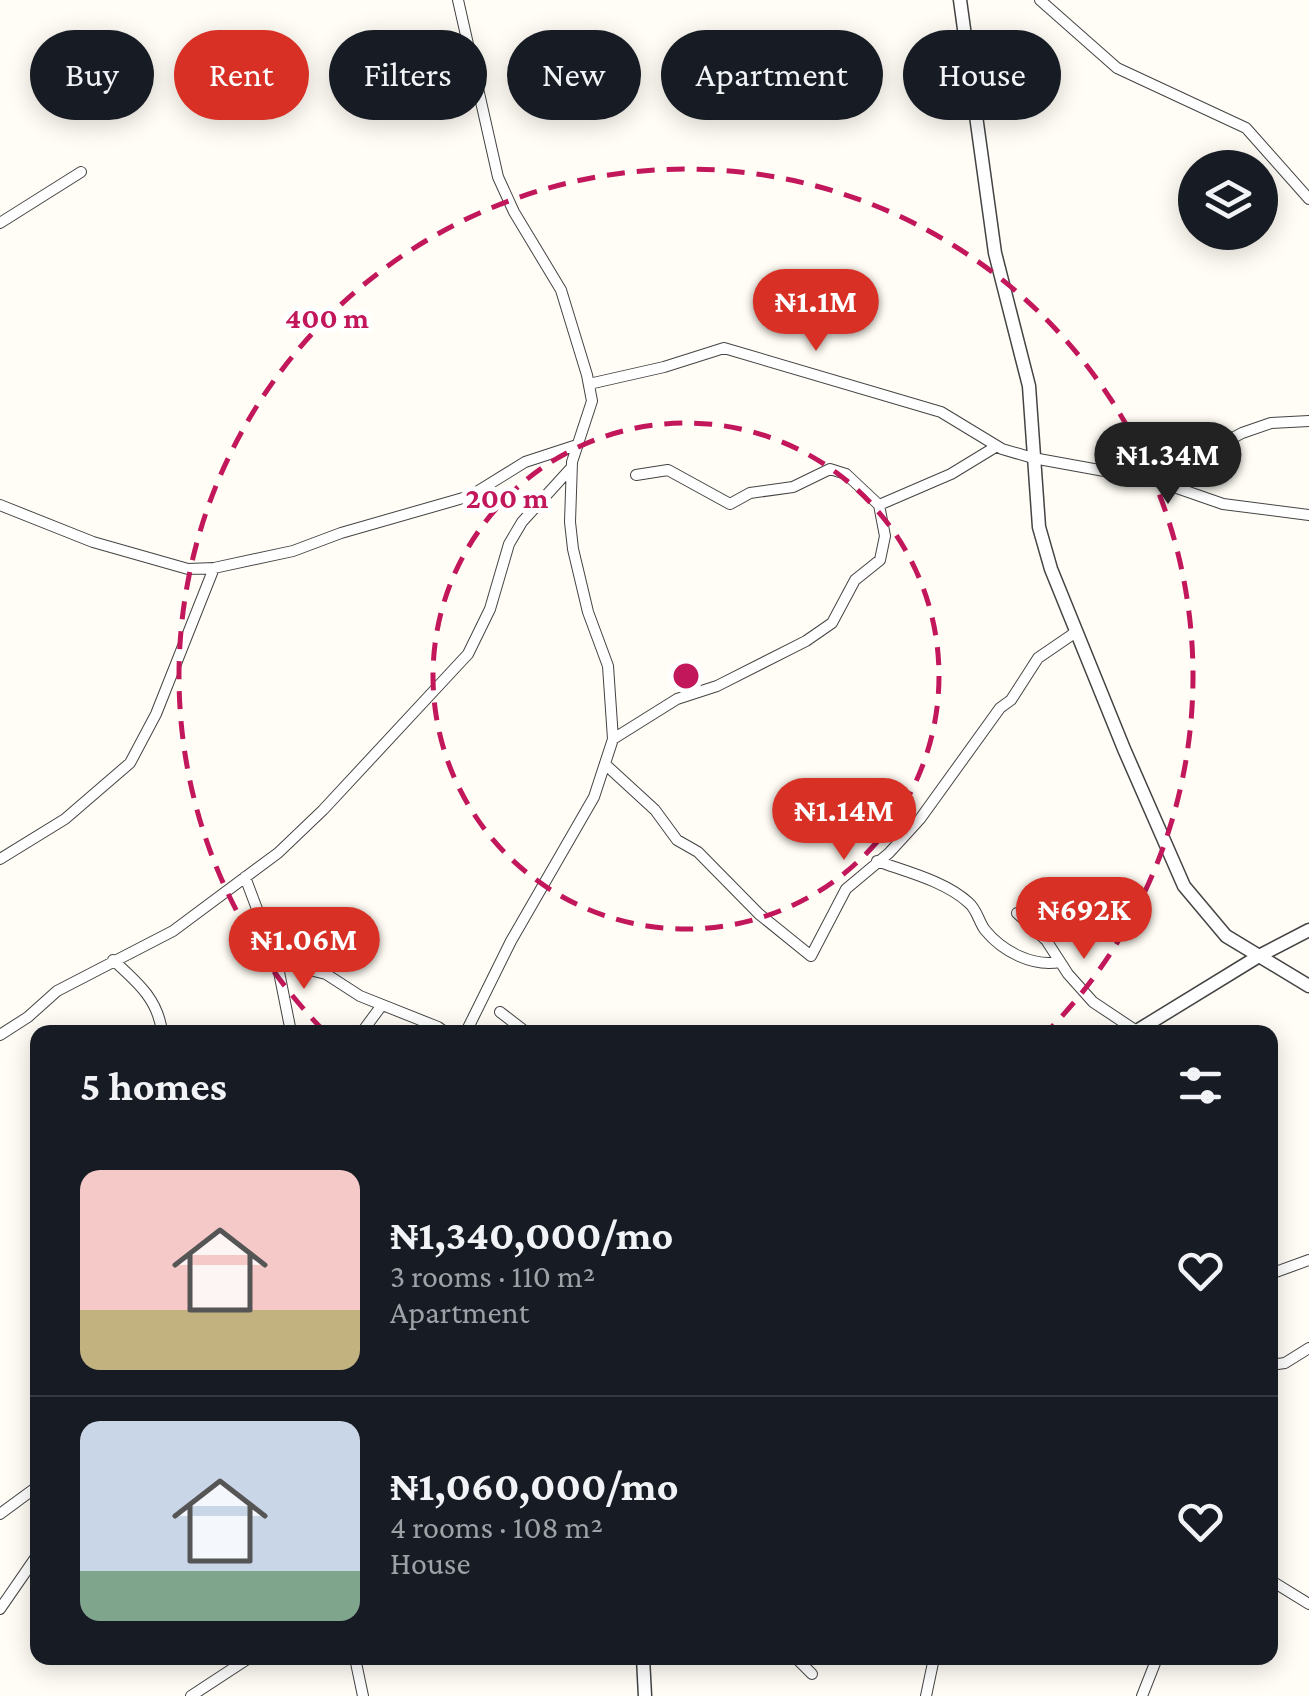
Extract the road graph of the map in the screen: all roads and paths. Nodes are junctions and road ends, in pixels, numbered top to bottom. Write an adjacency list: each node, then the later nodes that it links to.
1 (458, 0): 7 (street)
2 (960, 0): 11 (street)
3 (1040, 0): 5 (street)
4 (81, 172): 6 (street)
5 (1309, 199)
6 (0, 222)
7 (589, 384): 9 (street); 10 (street)
8 (1309, 421): 14 (street)
9 (578, 446): 12 (street); 18 (street)
10 (997, 446): 11 (street); 16 (street)
11 (1033, 458): 14 (street); 19 (street)
12 (571, 468): 20 (street); 24 (street)
13 (636, 475): 16 (street)
14 (1154, 480): 17 (street)
15 (0, 505): 18 (street)
16 (879, 506): 20 (street)
17 (1309, 515)
18 (214, 568): 22 (street)
19 (1076, 632): 23 (street); 27 (street)
20 (613, 740): 21 (street)
21 (606, 765): 23 (street); 38 (street)
22 (0, 859)
23 (877, 861): 30 (street)
24 (245, 877): 28 (street); 29 (street)
25 (1017, 913): 30 (street)
26 (1309, 930): 27 (street)
27 (1259, 956): 31 (street); 41 (street)
28 (112, 960): 34 (street); 42 (street)
29 (277, 962): 32 (street); 35 (street)
30 (1060, 962): 40 (street)
31 (1309, 986)
32 (382, 1005): 36 (street); 37 (street)
33 (500, 1012): 39 (street)
34 (161, 1025)
35 (290, 1025)
36 (367, 1025)
37 (433, 1025)
38 (469, 1025)
39 (517, 1025)
40 (1127, 1025)
41 (1148, 1025)
42 (0, 1035)
43 (1309, 1260): 44 (street)
44 (1278, 1271)
45 (1309, 1348): 46 (street)
46 (1278, 1364)
47 (30, 1492): 48 (street)
48 (0, 1514)
49 (30, 1566): 52 (street)
50 (1278, 1585): 51 (street)
51 (1309, 1604)
52 (0, 1609)
53 (238, 1665): 60 (street)
54 (356, 1665): 61 (street)
55 (643, 1665): 62 (street)
56 (803, 1665): 59 (street)
57 (933, 1665): 63 (street)
58 (1154, 1665): 64 (street)
59 (812, 1674)
60 (191, 1696)
61 (362, 1696)
62 (645, 1696)
63 (926, 1696)
64 (1142, 1696)

